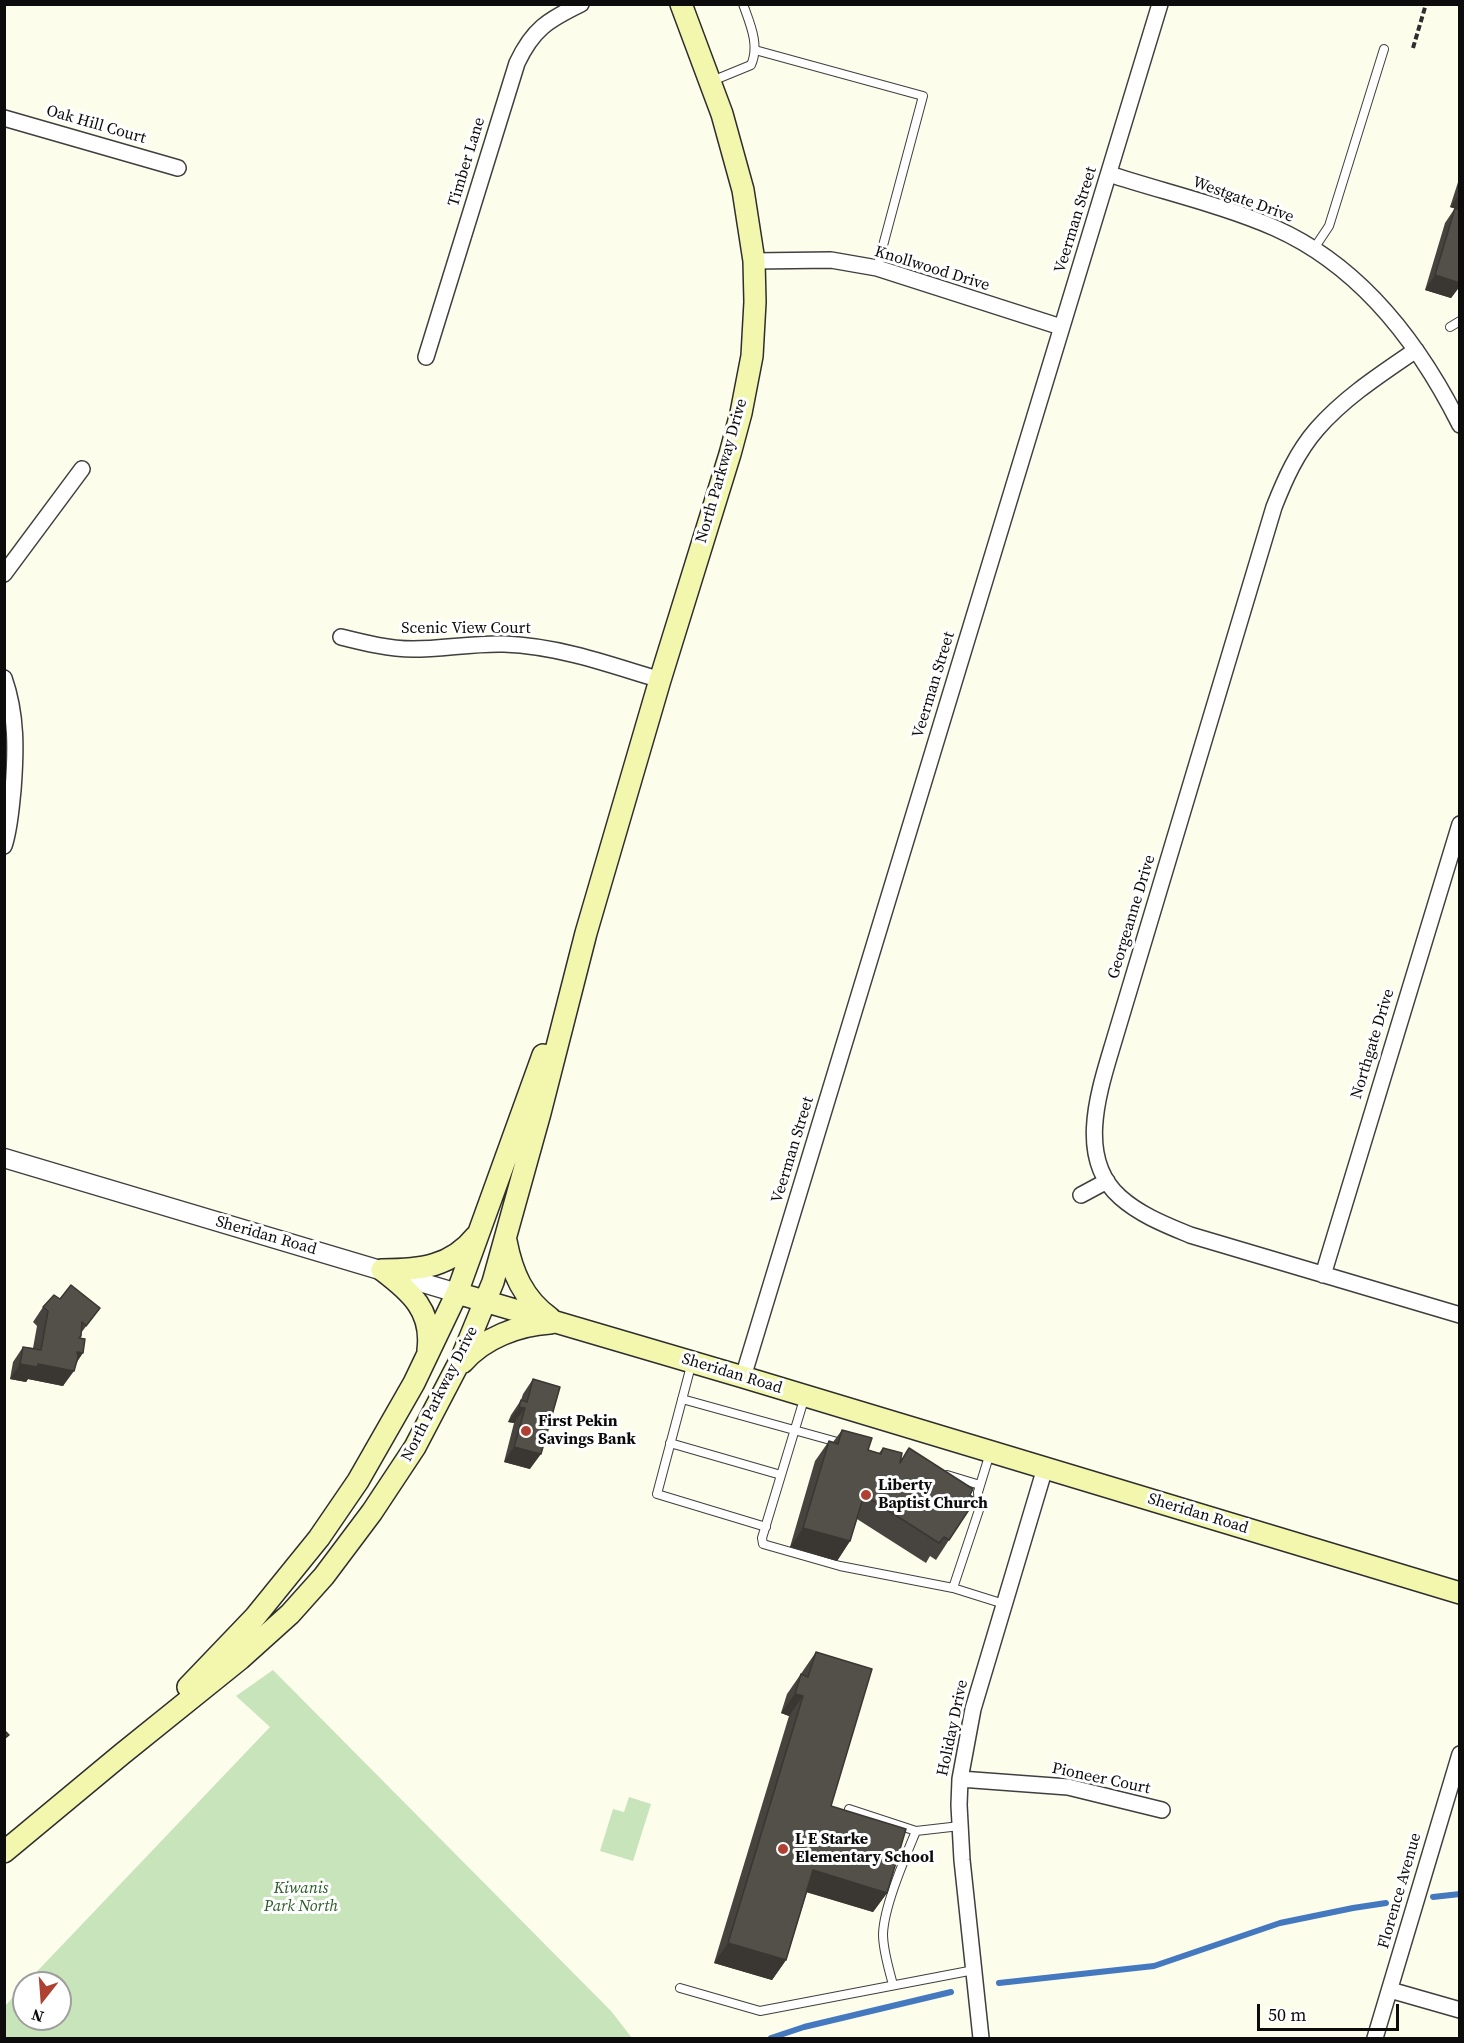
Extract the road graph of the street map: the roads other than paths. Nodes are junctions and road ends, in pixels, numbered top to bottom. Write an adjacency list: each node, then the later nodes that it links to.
1 (581, 4): 18 (street, Timber Lane)
2 (681, 4): 7 (main road, North Parkway Drive)
3 (744, 4): 6 (lane)
4 (1160, 4): 10 (street, Veerman Street)
5 (1384, 49): 11 (lane)
6 (755, 50): 7 (lane); 13 (lane)
7 (710, 82): 12 (main road, North Parkway Drive)
8 (4, 118): 9 (street, Oak Hill Court)
9 (178, 168)
10 (1109, 174): 11 (street, Westgate Drive); 15 (street, Veerman Street)
11 (1313, 250): 17 (street, Westgate Drive)
12 (753, 261): 13 (street, Knollwood Drive); 24 (main road, North Parkway Drive)
13 (877, 268): 15 (street, Knollwood Drive)
14 (1460, 321): 16 (lane)
15 (1061, 327): 42 (street, Veerman Street)
16 (1450, 327)
17 (1416, 350): 19 (street, Westgate Drive); 29 (street, Georgeanne Drive)
18 (426, 357)
19 (1460, 425)
20 (82, 469): 21 (street)
21 (4, 574)
22 (341, 637): 24 (street, Scenic View Court)
23 (4, 678): 26 (street)
24 (660, 680): 27 (main road, North Parkway Drive)
25 (1460, 824): 34 (street, Northgate Drive)
26 (4, 846)
27 (586, 933): 31 (main road, North Parkway Drive); 32 (main road, North Parkway Drive)
28 (4, 1158): 33 (street, Sheridan Road)
29 (1107, 1180): 30 (street); 34 (street, Georgeanne Drive)
30 (1081, 1194)
31 (479, 1232): 33 (main road); 35 (main road, North Parkway Drive)
32 (506, 1239): 36 (main road, North Parkway Drive); 38 (main road)
33 (382, 1270): 35 (street, Sheridan Road); 39 (main road)
34 (1323, 1275): 37 (street, Georgeanne Drive)
35 (457, 1293): 36 (main road, Sheridan Road); 39 (main road, North Parkway Drive)
36 (484, 1302): 38 (main road, Sheridan Road); 41 (main road, North Parkway Drive)
37 (1460, 1315)
38 (555, 1322): 40 (main road, Sheridan Road); 41 (main road)
39 (427, 1356): 57 (main road, North Parkway Drive)
40 (692, 1362): 42 (main road, Sheridan Road); 44 (lane)
41 (454, 1371): 57 (main road, North Parkway Drive)
42 (743, 1377): 43 (main road, Sheridan Road)
43 (805, 1395): 45 (lane); 48 (main road, Sheridan Road)
44 (682, 1399): 45 (lane); 46 (lane)
45 (795, 1429): 47 (lane); 51 (lane)
46 (670, 1443): 51 (lane); 53 (lane)
47 (849, 1446)
48 (991, 1452): 49 (main road, Sheridan Road); 52 (lane)
49 (1045, 1468): 55 (main road, Sheridan Road); 56 (street, Holiday Drive)
50 (937, 1472): 52 (lane)
51 (781, 1475): 53 (lane)
52 (980, 1485): 54 (lane)
53 (766, 1527): 54 (lane)
54 (953, 1588): 56 (lane)
55 (1460, 1593)
56 (1004, 1604): 59 (street, Holiday Drive)
57 (122, 1754): 64 (main road, North Parkway Drive)
58 (1460, 1754): 68 (street, Florence Avenue)
59 (960, 1779): 61 (street, Pioneer Court); 62 (street, Holiday Drive)
60 (849, 1809): 63 (lane)
61 (1162, 1810)
62 (960, 1826): 63 (lane); 65 (street, Holiday Drive)
63 (916, 1831): 66 (lane)
64 (4, 1852)
65 (974, 1970): 66 (lane); 70 (street, Holiday Drive)
66 (893, 1985): 67 (lane)
67 (680, 1988)
68 (1390, 1990): 69 (street); 71 (street, Florence Avenue)
69 (1460, 2010)
70 (981, 2038)
71 (1375, 2038)

